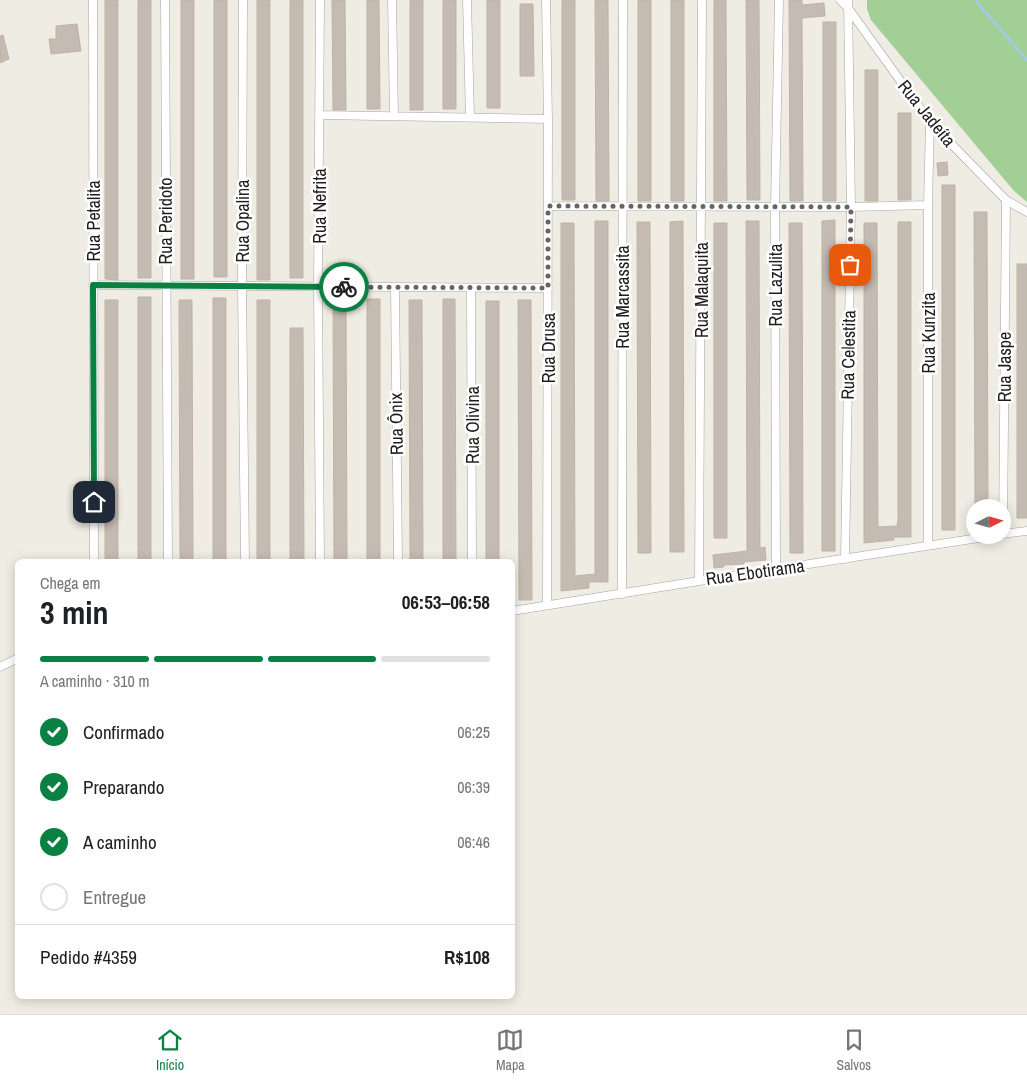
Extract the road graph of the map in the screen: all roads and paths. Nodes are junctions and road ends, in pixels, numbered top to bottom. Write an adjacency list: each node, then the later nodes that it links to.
1 (93, 0): 26 (street, Rua Petalita)
2 (165, 0): 27 (street, Rua Peridoto)
3 (243, 0): 28 (street, Rua Opalina)
4 (320, 0): 13 (street, Rua Nefrita)
5 (392, 0): 14 (street)
6 (467, 0): 15 (street)
7 (546, 0): 16 (street, Rua Drusa)
8 (623, 0): 21 (street, Rua Marcassita)
9 (702, 0): 22 (street, Rua Malaquita)
10 (779, 0): 23 (street, Rua Lazulita)
11 (840, 0): 12 (street, Rua Jadeíta)
12 (848, 4): 17 (street, Rua Jadeíta); 24 (street, Rua Celestita)
13 (319, 115): 14 (street); 29 (street, Rua Nefrita)
14 (394, 116): 15 (street)
15 (470, 118): 16 (street)
16 (548, 119): 20 (street, Rua Drusa)
17 (930, 122): 18 (street, Rua Jadeíta); 19 (street, Rua Kunzita)
18 (1006, 200): 25 (street, Rua Jadeíta); 33 (street, Rua Jaspe)
19 (928, 205): 24 (street); 37 (street, Rua Kunzita)
20 (548, 206): 21 (street); 32 (street, Rua Drusa)
21 (623, 206): 22 (street); 47 (street, Rua Marcassita)
22 (702, 206): 23 (street); 46 (street, Rua Malaquita)
23 (775, 207): 24 (street); 45 (street, Rua Lazulita)
24 (851, 207): 44 (street, Rua Celestita)
25 (1027, 212)
26 (93, 285): 27 (street); 38 (street, Rua Petalita)
27 (166, 286): 28 (street); 39 (street, Rua Peridoto)
28 (242, 286): 29 (street); 40 (street, Rua Opalina)
29 (318, 287): 30 (street); 41 (street, Rua Nefrita)
30 (395, 287): 31 (street); 42 (street, Rua Ônix)
31 (472, 288): 32 (street); 43 (street, Rua Olivina)
32 (548, 288): 48 (street, Rua Drusa)
33 (1002, 499)
34 (1027, 531): 35 (street, Rua Ebotirama)
35 (1011, 533)
36 (966, 540): 37 (street, Rua Ebotirama)
37 (928, 545): 44 (street, Rua Ebotirama)
38 (94, 559)
39 (168, 559)
40 (245, 559)
41 (320, 559)
42 (398, 559)
43 (472, 559)
44 (845, 559): 45 (street, Rua Ebotirama)
45 (776, 570): 46 (street, Rua Ebotirama)
46 (699, 581): 47 (street, Rua Ebotirama)
47 (622, 594): 48 (street, Rua Ebotirama)
48 (547, 606): 49 (street, Rua Ebotirama)
49 (515, 611)
50 (15, 660): 51 (street)
51 (0, 667)

